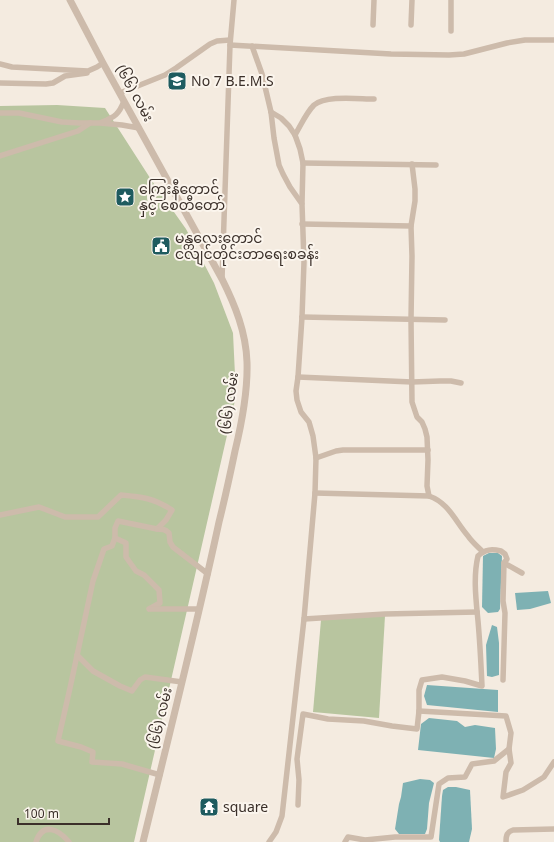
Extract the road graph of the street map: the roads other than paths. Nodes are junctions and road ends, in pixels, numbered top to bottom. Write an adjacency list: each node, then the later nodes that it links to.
1 (70, 0): 12 (street, (၆၆) လမ်း)
2 (234, 0): 10 (street)
3 (374, 0): 6 (street)
4 (412, 0): 7 (street)
5 (451, 0): 8 (street)
6 (373, 25)
7 (411, 25)
8 (451, 31)
9 (554, 40): 11 (street)
10 (230, 42): 11 (street); 16 (street); 32 (street)
11 (252, 46): 19 (street)
12 (103, 63): 14 (street); 16 (street, (၆၆) လမ်း)
13 (0, 64): 14 (street)
14 (88, 71): 15 (street)
15 (0, 83)
16 (120, 93): 18 (street, (၆၆) လမ်း)
17 (374, 99): 24 (street)
18 (124, 101): 22 (street); 23 (street, (၆၆) လမ်း)
19 (271, 112): 24 (street); 29 (street)
20 (0, 113): 21 (street)
21 (90, 123): 22 (street); 25 (street)
22 (100, 123): 23 (street)
23 (139, 128): 32 (street, (၆၆) လမ်း)
24 (295, 134): 26 (street)
25 (0, 156)
26 (304, 163): 27 (street); 29 (street)
27 (412, 164): 28 (street); 31 (street)
28 (436, 165)
29 (302, 204): 30 (street)
30 (302, 224): 31 (street); 33 (street)
31 (411, 226): 34 (street)
32 (222, 279): 49 (street, (၆၆) လမ်း)
33 (302, 317): 34 (street); 36 (street)
34 (411, 320): 35 (street); 37 (street)
35 (445, 320)
36 (298, 377): 37 (street); 40 (street)
37 (412, 382): 38 (street); 39 (street)
38 (461, 383)
39 (428, 450): 40 (street); 42 (street)
40 (316, 458): 41 (street)
41 (315, 494): 42 (street); 52 (street)
42 (429, 496): 46 (street)
43 (0, 515): 44 (street)
44 (156, 529): 45 (street); 49 (street)
45 (115, 538): 50 (street); 53 (street)
46 (483, 552): 47 (street); 51 (street)
47 (504, 563): 48 (street); 54 (street)
48 (522, 573)
49 (208, 574): 50 (street, (၆၆) လမ်း)
50 (199, 609): 55 (street, (၆၆) လမ်း)
51 (477, 612): 52 (street); 56 (street)
52 (304, 619): 65 (street)
53 (77, 656): 55 (street); 59 (street)
54 (503, 680)
55 (182, 682): 59 (street, (၆၆) လမ်း)
56 (419, 711): 57 (street); 60 (street)
57 (509, 749): 58 (street); 66 (street)
58 (554, 762)
59 (160, 775): 64 (street, (၆၆) လမ်း)
60 (298, 805)
61 (554, 829): 67 (street)
62 (36, 842): 63 (street)
63 (69, 842)
64 (143, 842)
65 (270, 842)
66 (345, 842)
67 (506, 842)

